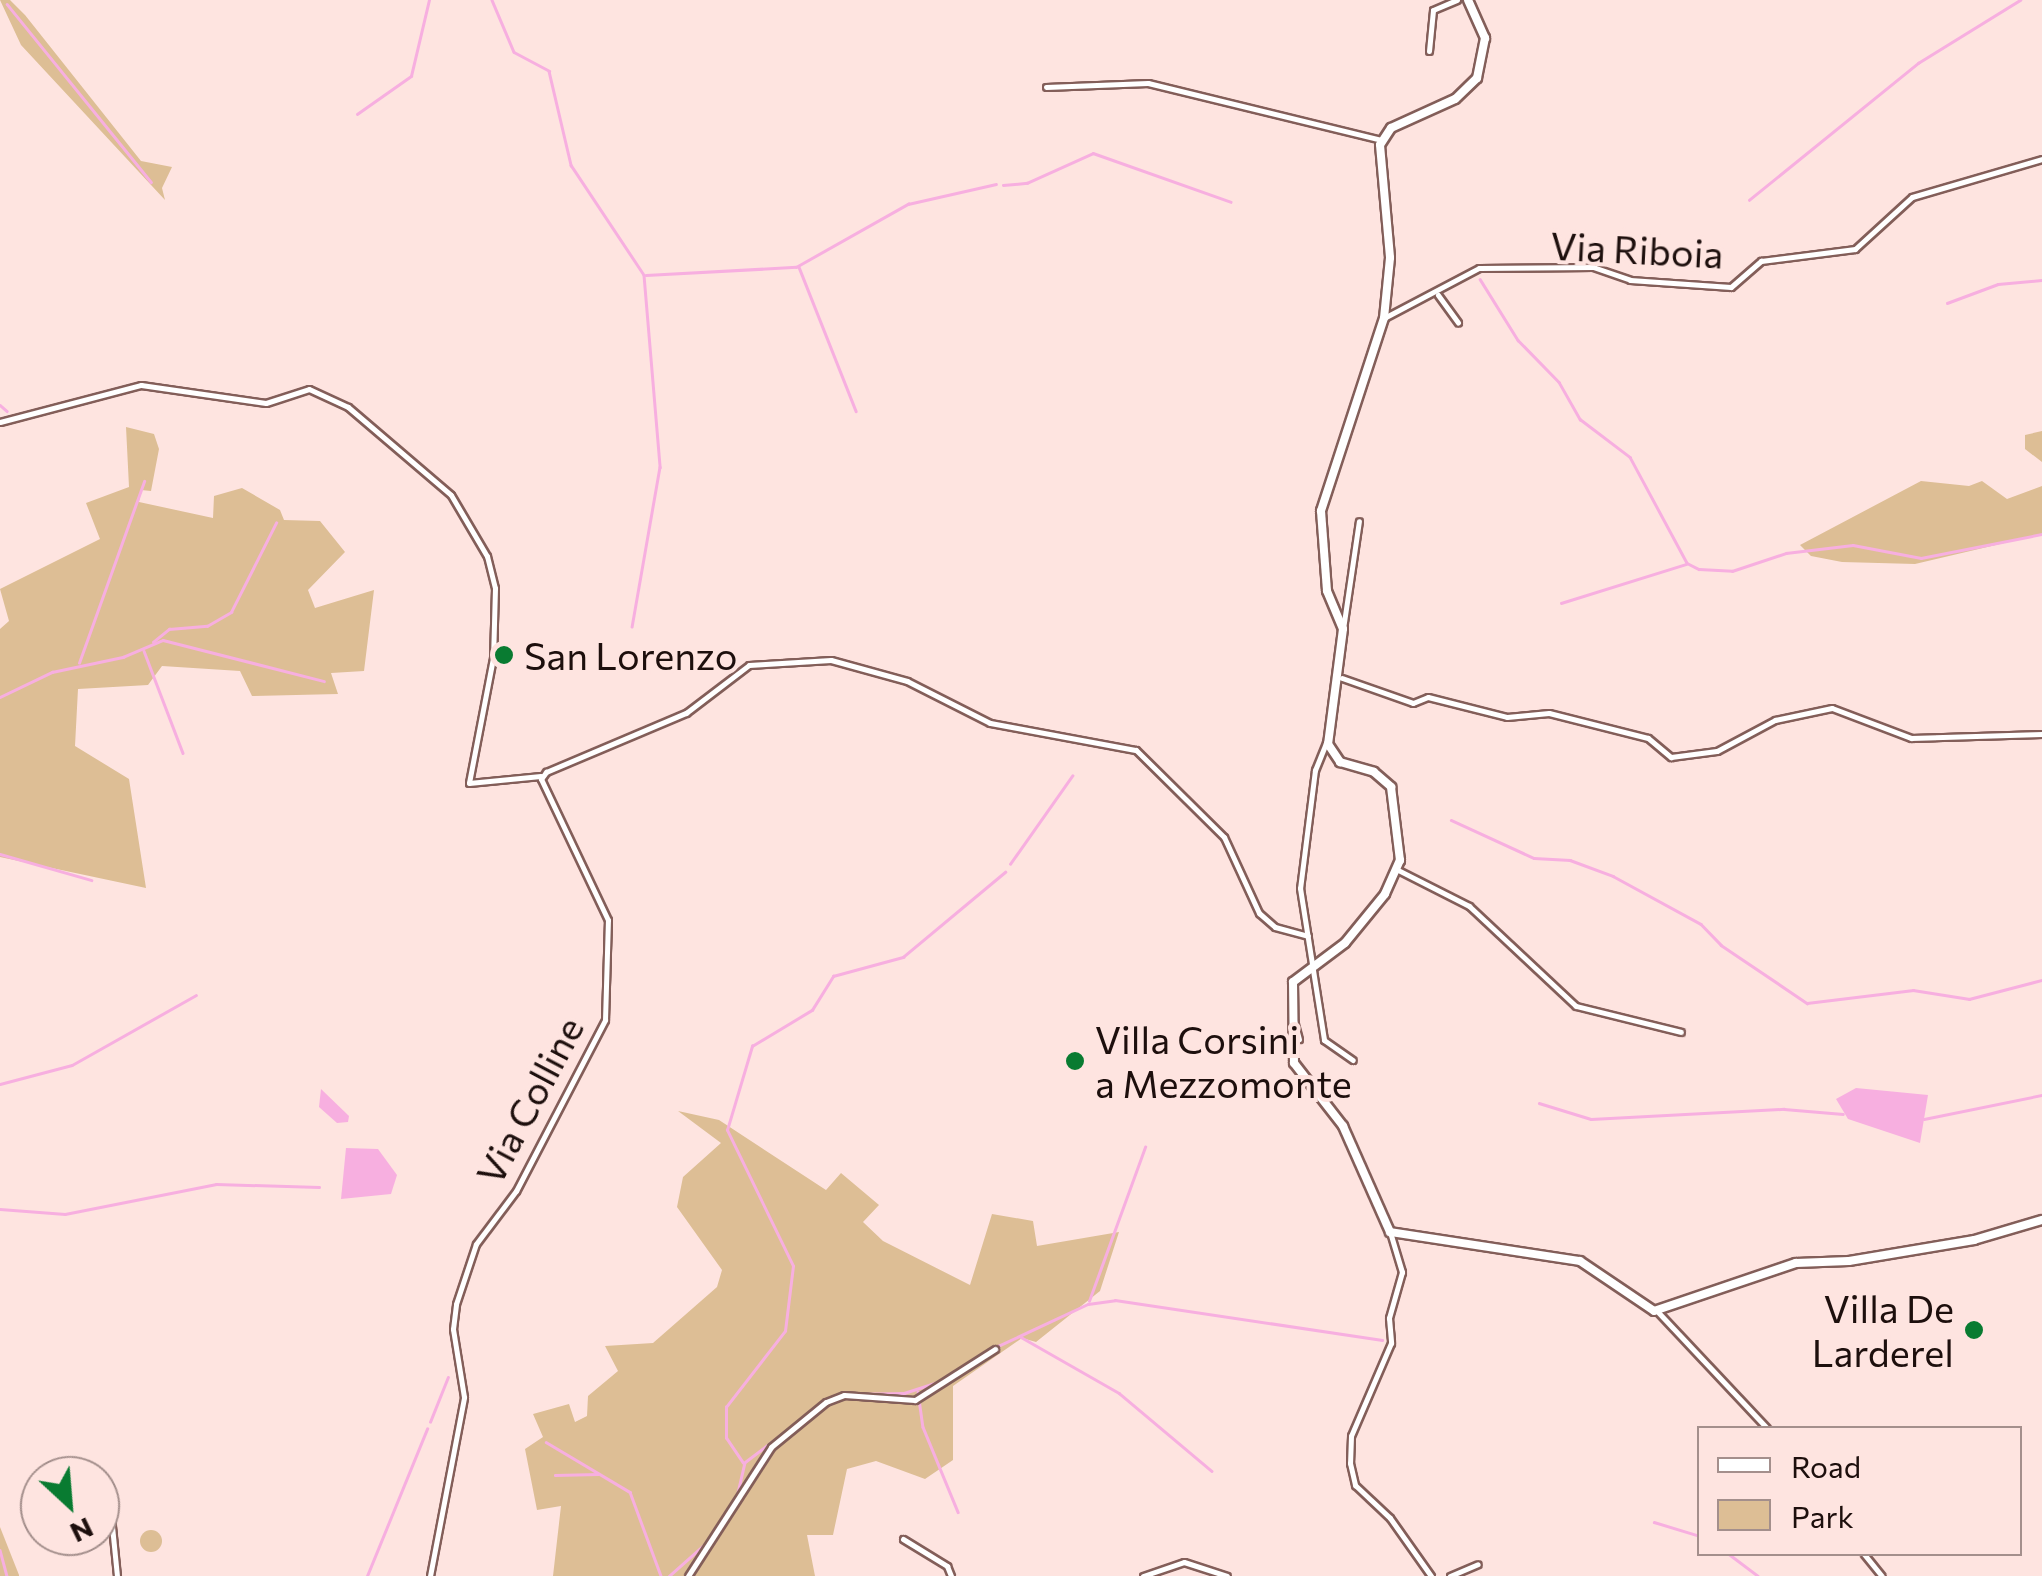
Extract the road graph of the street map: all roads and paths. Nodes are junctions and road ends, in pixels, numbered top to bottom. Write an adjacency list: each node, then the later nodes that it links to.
1 (1457, 0): 3 (street)
2 (1468, 0): 5 (main road)
3 (1429, 51)
4 (1046, 87): 5 (street)
5 (1382, 140): 8 (main road)
6 (2042, 160): 7 (street, Via Riboia)
7 (1438, 295): 8 (street, Via Riboia); 9 (street)
8 (1384, 318): 12 (main road)
9 (1458, 323)
10 (0, 422): 16 (street)
11 (1358, 521): 12 (street)
12 (1343, 628): 13 (main road)
13 (1342, 678): 14 (street); 15 (main road)
14 (2042, 734)
15 (1328, 738): 17 (main road); 18 (street)
16 (541, 776): 18 (street); 32 (street, Via Colline)
17 (1398, 870): 19 (main road); 21 (street)
18 (1308, 936): 19 (street)
19 (1314, 968): 20 (main road); 23 (street)
20 (1290, 1017): 22 (street); 25 (main road)
21 (1681, 1032)
22 (1299, 1039)
23 (1354, 1060)
24 (2042, 1220): 26 (main road)
25 (1390, 1232): 26 (main road); 37 (street)
26 (1658, 1312): 28 (street)
27 (995, 1349): 33 (street)
28 (1766, 1426)
29 (904, 1539): 34 (street)
30 (1866, 1556): 39 (street)
31 (1478, 1564): 38 (street)
32 (430, 1576)
33 (688, 1576)
34 (950, 1576)
35 (1143, 1576): 36 (street)
36 (1227, 1576)
37 (1430, 1576)
38 (1450, 1576)
39 (1882, 1576)

